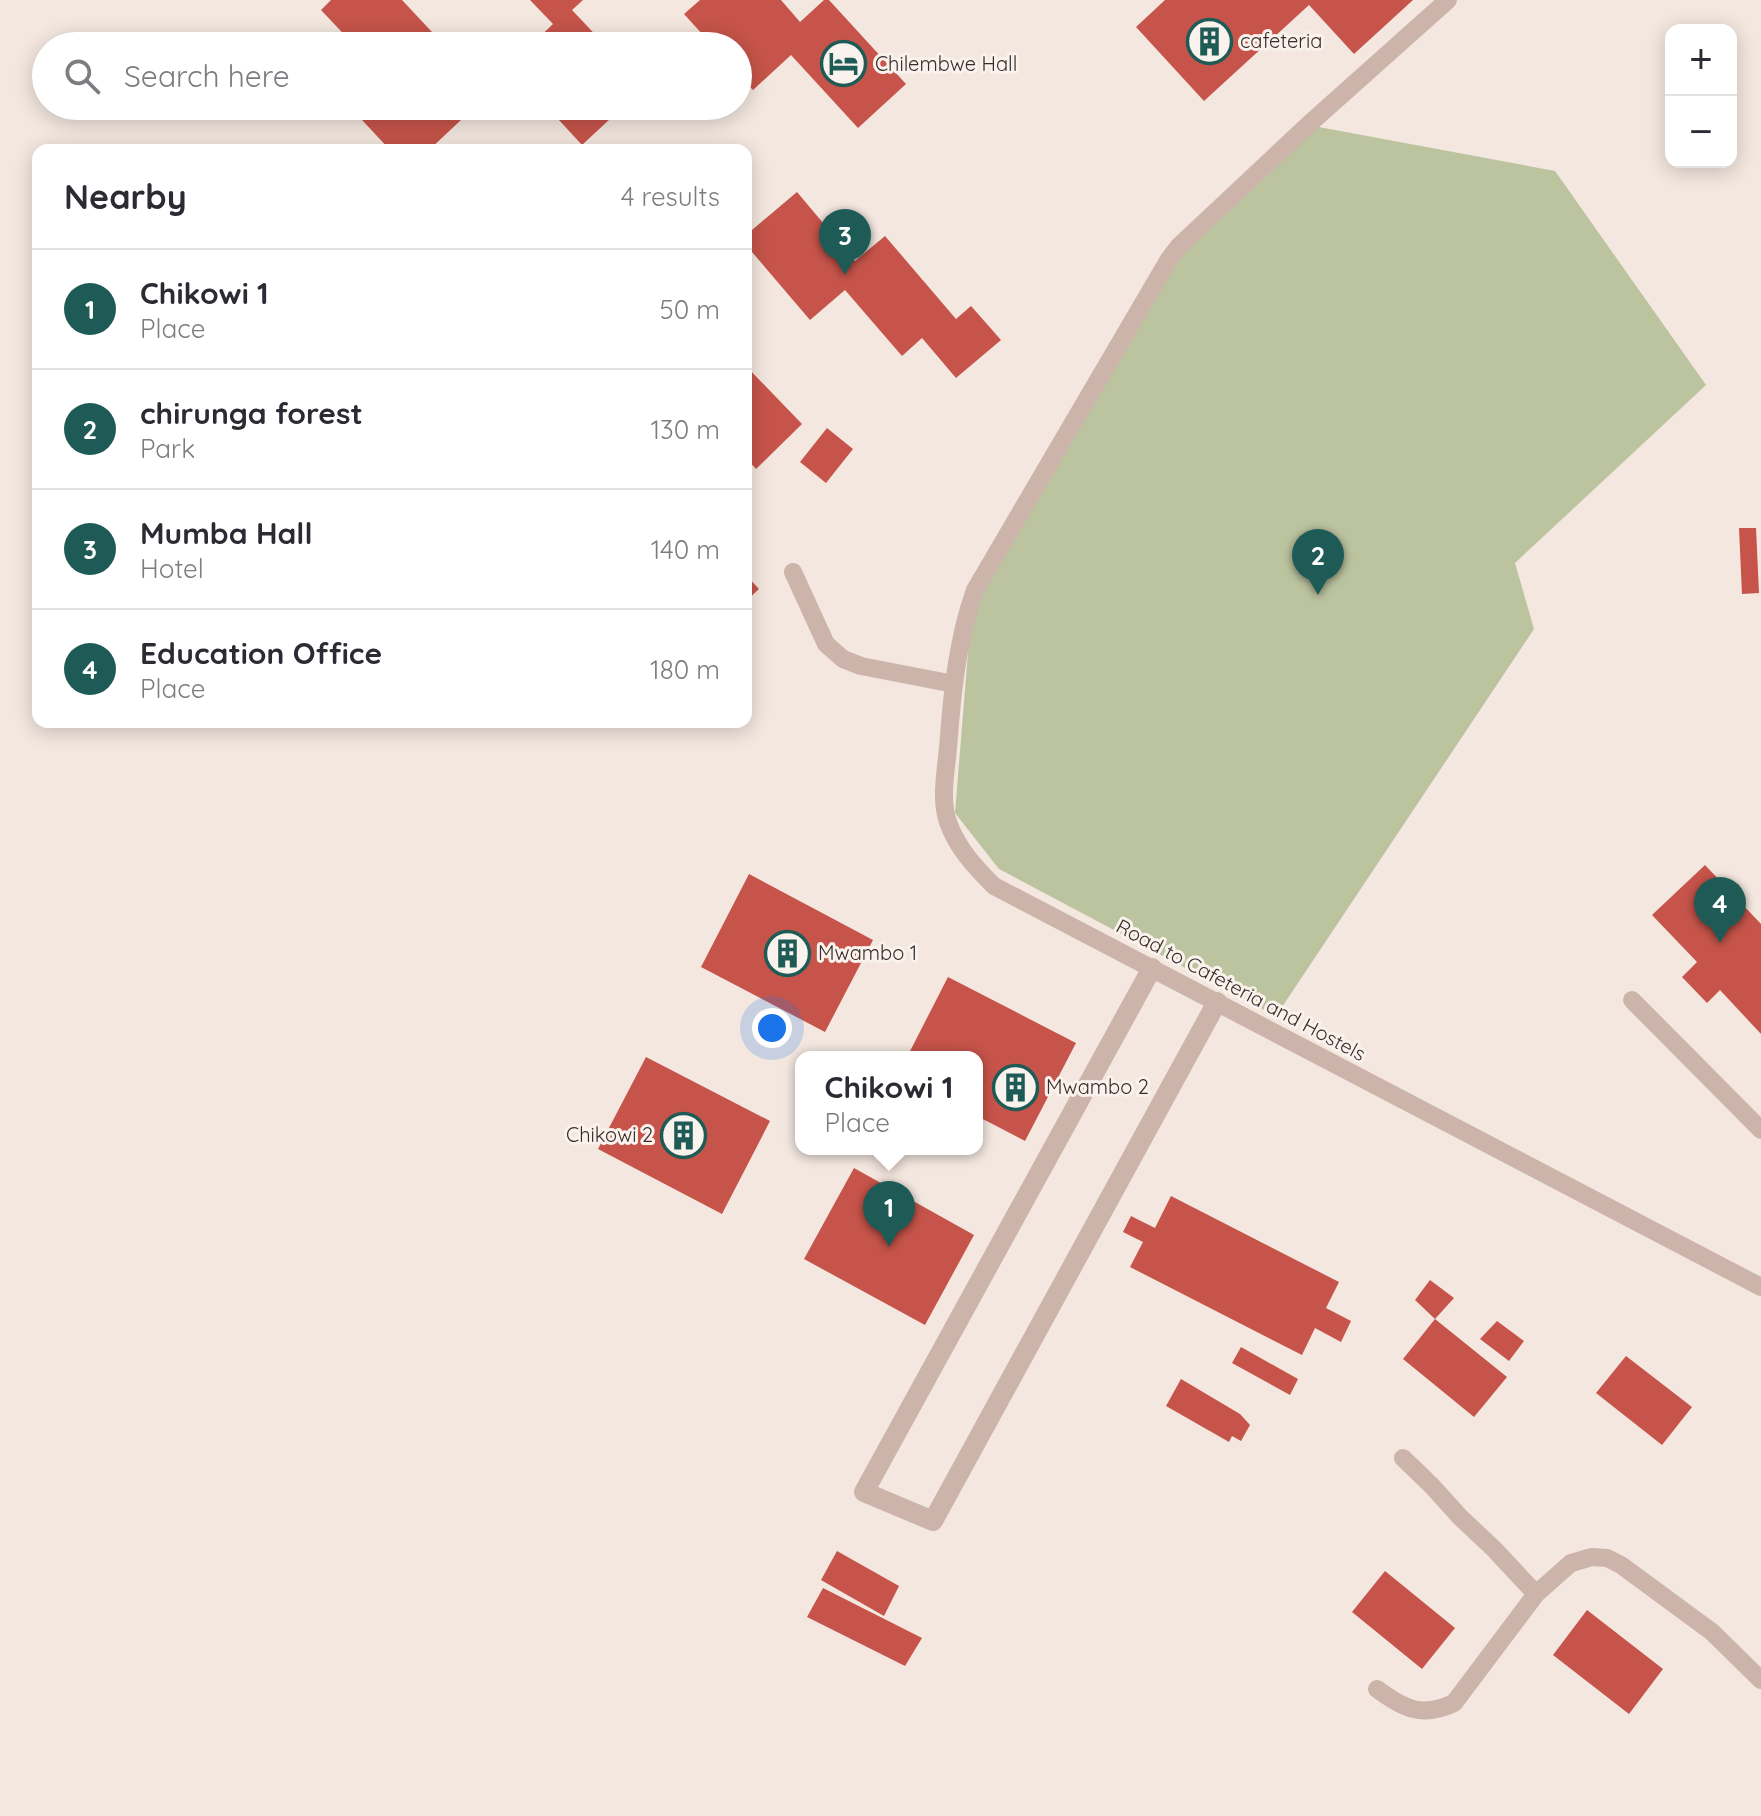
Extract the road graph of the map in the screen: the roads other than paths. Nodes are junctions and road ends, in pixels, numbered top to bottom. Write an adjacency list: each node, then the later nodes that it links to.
1 (1448, 0): 3 (lane, Road to Cafeteria and Hostels)
2 (793, 572): 3 (lane)
3 (954, 684): 4 (lane, Road to Cafeteria and Hostels)
4 (1152, 968): 6 (lane, Road to Cafeteria and Hostels); 6 (street)
5 (1632, 1000): 7 (lane)
6 (1217, 1002): 8 (lane, Road to Cafeteria and Hostels)
7 (1761, 1130)
8 (1761, 1287)
9 (1403, 1458): 10 (lane)
10 (1536, 1594): 11 (lane); 12 (lane)
11 (1761, 1680)
12 (1377, 1689)

